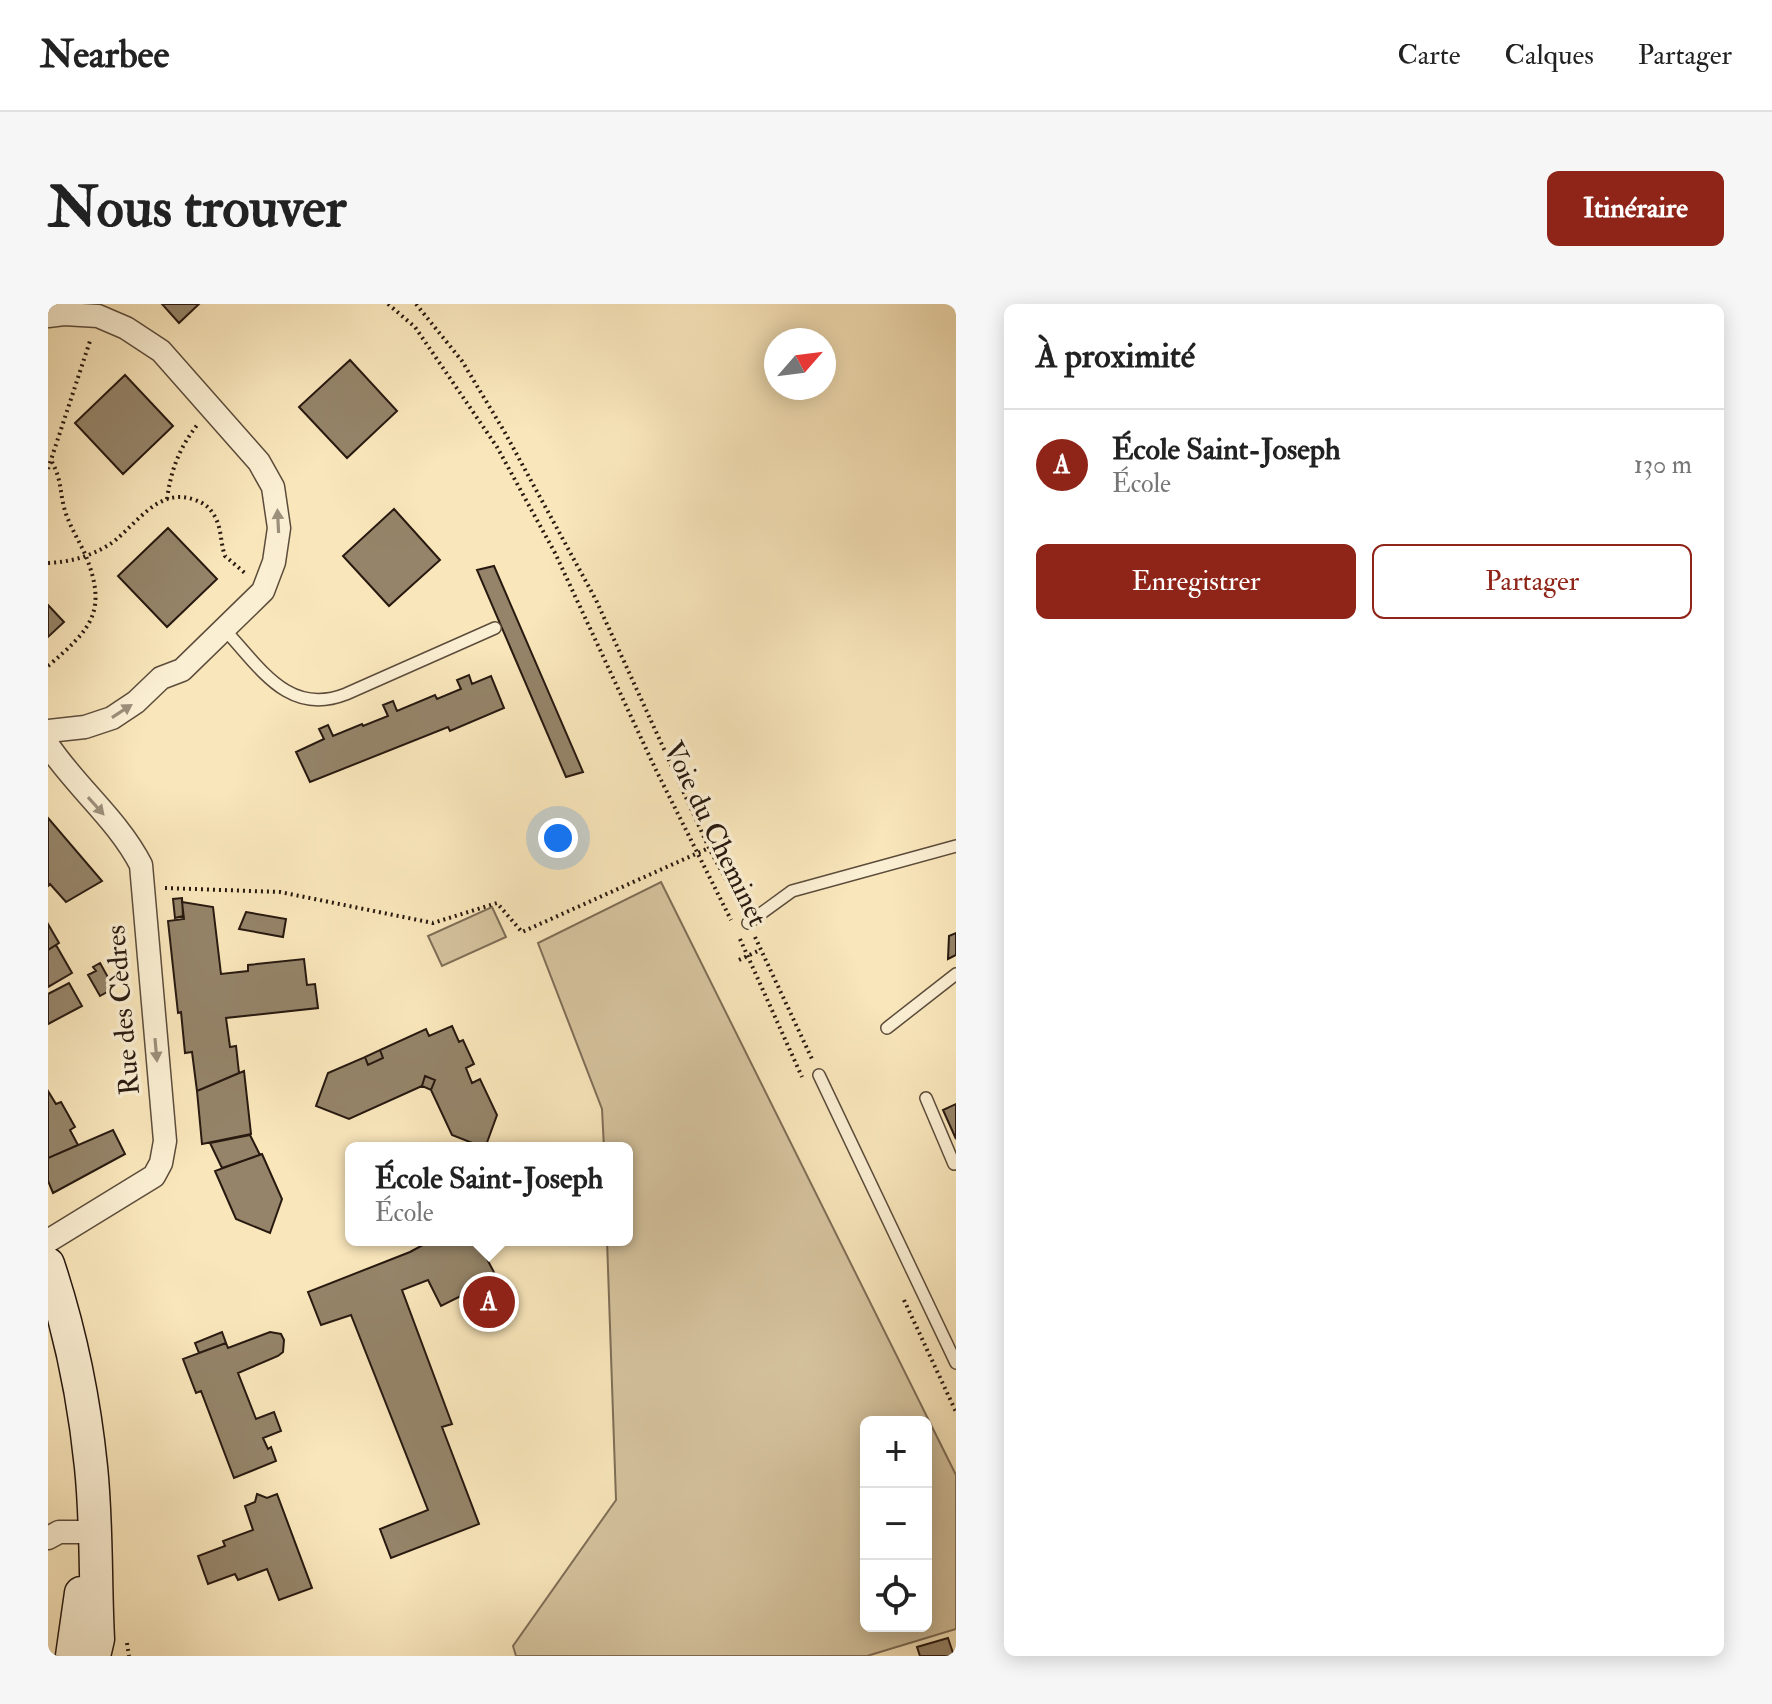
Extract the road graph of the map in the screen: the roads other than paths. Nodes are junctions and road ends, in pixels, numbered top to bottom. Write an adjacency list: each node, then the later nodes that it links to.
1 (60, 311): 3 (street, one-way to 1)
2 (495, 628): 3 (lane)
3 (224, 629): 4 (street, one-way to 3)
4 (48, 731)
5 (48, 745): 13 (street, Rue des Cèdres, one-way to 13)
6 (956, 846): 7 (lane)
7 (748, 923)
8 (956, 974): 9 (lane)
9 (887, 1028)
10 (819, 1075): 16 (lane)
11 (926, 1098): 12 (lane)
12 (954, 1164)
13 (48, 1241)
14 (48, 1264): 15 (main road)
15 (55, 1326): 17 (main road)
16 (956, 1363)
17 (87, 1532): 18 (street); 19 (main road); 20 (main road)
18 (48, 1538)
19 (72, 1656)
20 (94, 1656)

